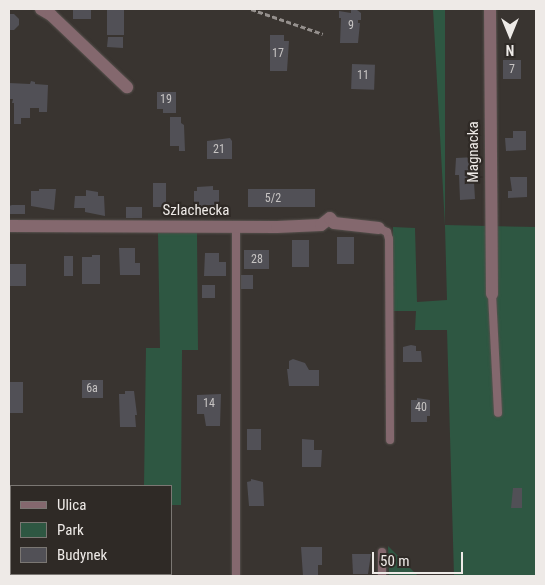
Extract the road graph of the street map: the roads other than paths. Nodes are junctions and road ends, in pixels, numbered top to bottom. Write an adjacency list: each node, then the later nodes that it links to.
1 (40, 9): 3 (street)
2 (490, 9): 7 (street, Magnacka)
3 (127, 87)
4 (9, 226): 5 (street, Szlachecka)
5 (236, 227): 6 (street, Szlachecka); 11 (lane)
6 (379, 228): 9 (lane)
7 (492, 294): 8 (lane)
8 (498, 413)
9 (390, 440)
10 (382, 552): 12 (lane)
11 (236, 576)
12 (382, 576)

